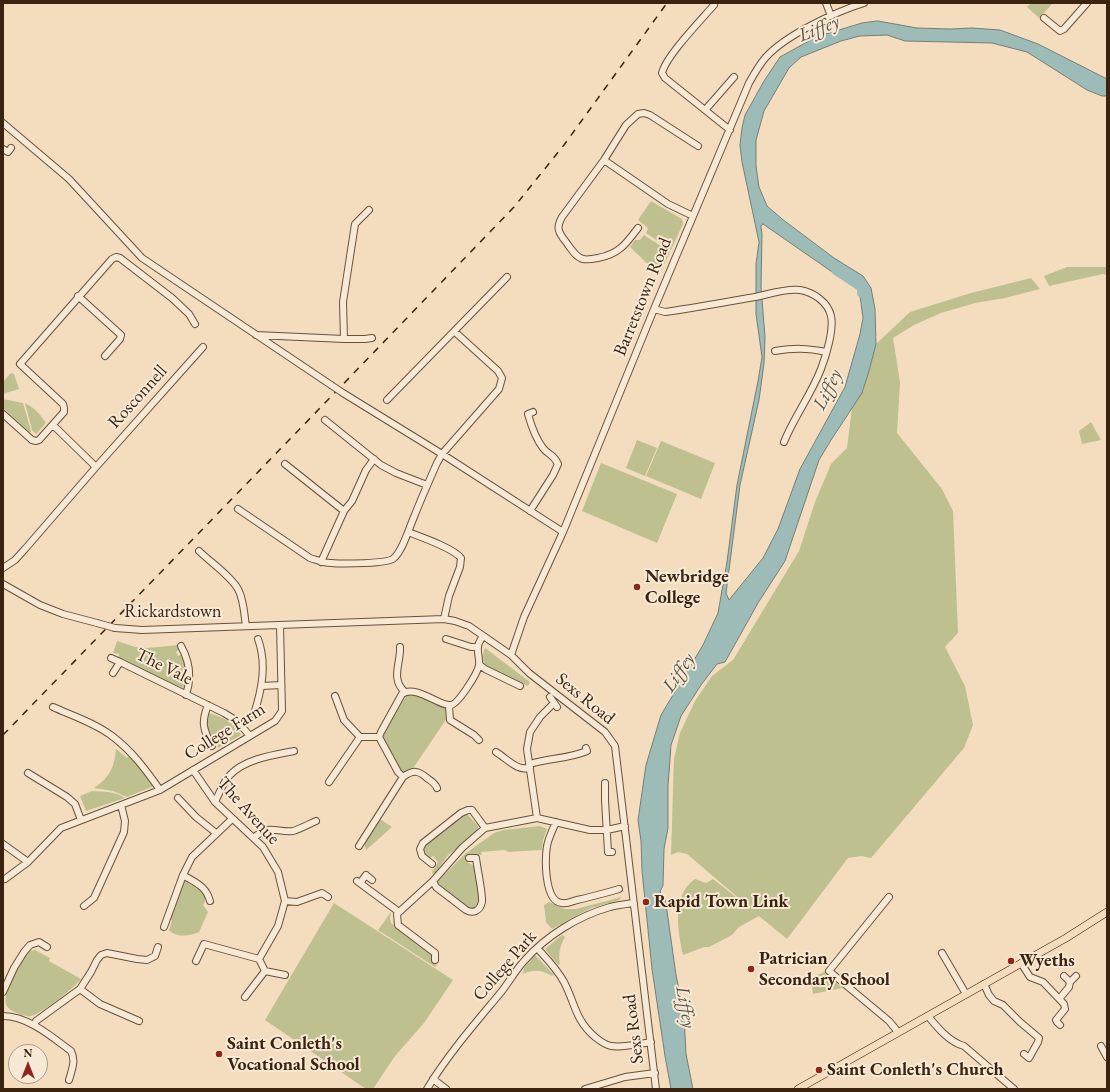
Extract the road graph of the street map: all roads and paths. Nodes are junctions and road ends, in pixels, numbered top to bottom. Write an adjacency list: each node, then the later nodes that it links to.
1 (826, 3): 6 (street)
2 (864, 3): 4 (street, Barretstown Road)
3 (1087, 3): 8 (street)
4 (856, 4): 6 (street, Barretstown Road)
5 (714, 5): 11 (street)
6 (831, 16): 13 (street, Barretstown Road)
7 (1044, 18): 8 (street)
8 (1069, 25): 9 (street)
9 (1075, 30)
10 (734, 77): 11 (street)
11 (706, 109): 13 (street)
12 (3, 123): 26 (street)
13 (730, 130): 19 (street, Barretstown Road)
14 (698, 146): 17 (street)
15 (11, 148): 16 (street)
16 (3, 149)
17 (604, 160): 19 (street); 20 (street)
18 (369, 210): 28 (street)
19 (693, 216): 23 (street, Barretstown Road)
20 (638, 228)
21 (507, 277): 25 (street)
22 (78, 296): 24 (street); 32 (street); 37 (street)
23 (654, 309): 31 (street); 48 (street, Barretstown Road)
24 (195, 324)
25 (455, 332): 33 (street); 39 (street)
26 (256, 335): 28 (street); 39 (street, bridge)
27 (372, 338): 28 (street)
28 (344, 339)
29 (203, 347): 42 (street, Rosconnell)
30 (775, 351): 31 (street)
31 (826, 352): 38 (street)
32 (105, 356)
33 (387, 400)
34 (533, 412): 46 (street)
35 (3, 414): 37 (street)
36 (325, 420): 40 (street)
37 (53, 425): 42 (street)
38 (784, 442)
39 (442, 454): 43 (street); 46 (street)
40 (374, 459): 43 (street); 45 (street)
41 (285, 464): 45 (street)
42 (96, 467): 51 (street, Rosconnell)
43 (427, 485): 47 (street)
44 (238, 509): 50 (street)
45 (344, 511): 50 (street)
46 (530, 511): 48 (street)
47 (408, 532): 50 (street); 53 (street)
48 (563, 532): 62 (street, Barretstown Road)
49 (199, 551): 55 (street)
50 (321, 562)
51 (3, 568)
52 (3, 584): 55 (street, Rickardstown, bridge)
53 (444, 619): 54 (street, Sexs Road); 56 (street, Sexs Road)
54 (280, 625): 55 (street, Rickardstown); 67 (street, College Farm)
55 (246, 626)
56 (483, 636): 61 (street); 62 (street, Sexs Road)
57 (258, 639): 68 (street, College Farm)
58 (446, 639): 61 (street)
59 (181, 646): 71 (street)
60 (400, 646): 70 (street)
61 (478, 647): 65 (street)
62 (511, 655): 102 (street, Sexs Road)
63 (111, 658): 64 (street)
64 (120, 662): 66 (street, The Vale); 71 (street, The Vale)
65 (480, 665): 69 (street); 75 (street)
66 (113, 673)
67 (281, 685): 68 (street, College Farm); 78 (street, College Farm)
68 (262, 686): 77 (street, College Farm)
69 (520, 686)
70 (405, 692): 75 (street); 80 (street)
71 (186, 695): 74 (street, The Vale)
72 (335, 696): 79 (street)
73 (554, 702): 86 (street)
74 (208, 705): 78 (street, The Vale); 82 (street, The Vale)
75 (449, 706): 81 (street)
76 (53, 707): 93 (street)
77 (254, 714)
78 (250, 736): 87 (street, College Farm)
79 (360, 737): 80 (street); 90 (street)
80 (380, 737): 89 (street)
81 (479, 740)
82 (212, 746)
83 (586, 748): 86 (street)
84 (294, 751): 95 (street)
85 (496, 752): 86 (street)
86 (530, 765): 97 (street)
87 (193, 770): 93 (street, College Farm); 95 (street, The Avenue)
88 (28, 773): 99 (street)
89 (403, 777): 92 (street); 108 (street)
90 (329, 782)
91 (607, 787): 104 (street)
92 (437, 788)
93 (160, 790): 96 (street, College Farm)
94 (178, 798): 105 (street)
95 (215, 802): 98 (street, The Avenue)
96 (121, 805): 99 (street, College Farm); 123 (street)
97 (536, 818): 101 (street); 103 (street)
98 (232, 819): 105 (street); 106 (street, The Avenue)
99 (81, 820): 111 (street, College Farm)
100 (316, 821): 106 (street)
101 (556, 822): 104 (street); 117 (street)
102 (625, 826): 104 (street); 122 (street, Sexs Road)
103 (486, 828): 112 (street); 116 (street)
104 (607, 830): 109 (street)
105 (216, 833): 113 (street)
106 (254, 838): 121 (street, The Avenue)
107 (3, 844): 111 (street)
108 (359, 846)
109 (612, 852)
110 (469, 858): 116 (street)
111 (28, 862): 114 (street, College Farm)
112 (432, 864)
113 (182, 875): 120 (street); 126 (street)
114 (6, 879)
115 (372, 880): 124 (street)
116 (433, 881): 124 (street)
117 (619, 889)
118 (328, 897): 121 (street)
119 (889, 897): 151 (street)
120 (210, 901)
121 (284, 901): 131 (street, The Avenue)
122 (634, 903): 129 (street, College Park); 152 (street, Sexs Road)
123 (84, 906)
124 (399, 912): 132 (street)
125 (1107, 912): 134 (main road)
126 (164, 927)
127 (47, 947): 142 (street)
128 (158, 947): 141 (street)
129 (537, 948): 152 (street); 157 (street, College Park)
130 (942, 953): 143 (street)
131 (259, 959): 133 (street); 135 (street)
132 (435, 960)
133 (196, 961)
134 (1021, 963): 140 (main road); 145 (street)
135 (265, 971): 136 (street); 144 (street)
136 (286, 975)
137 (1064, 976): 139 (street)
138 (1076, 976): 139 (street)
139 (1070, 982): 145 (street)
140 (984, 984): 143 (main road); 154 (street)
141 (80, 989): 148 (street); 149 (street)
142 (3, 992)
143 (966, 994): 147 (main road)
144 (245, 997)
145 (1060, 998): 150 (street)
146 (3, 1016): 149 (street)
147 (928, 1016): 151 (main road); 164 (street)
148 (139, 1022)
149 (34, 1025): 158 (street)
150 (1060, 1025)
151 (898, 1032): 163 (main road)
152 (651, 1042): 156 (street, Sexs Road)
153 (1101, 1046): 155 (street)
154 (1024, 1054)
155 (1107, 1057)
156 (655, 1073): 161 (street); 162 (street, Sexs Road)
157 (433, 1079): 159 (street, College Park); 160 (street)
158 (69, 1080)
159 (427, 1089)
160 (446, 1089)
161 (587, 1089)
162 (656, 1089)
163 (798, 1089)
164 (1014, 1089)

